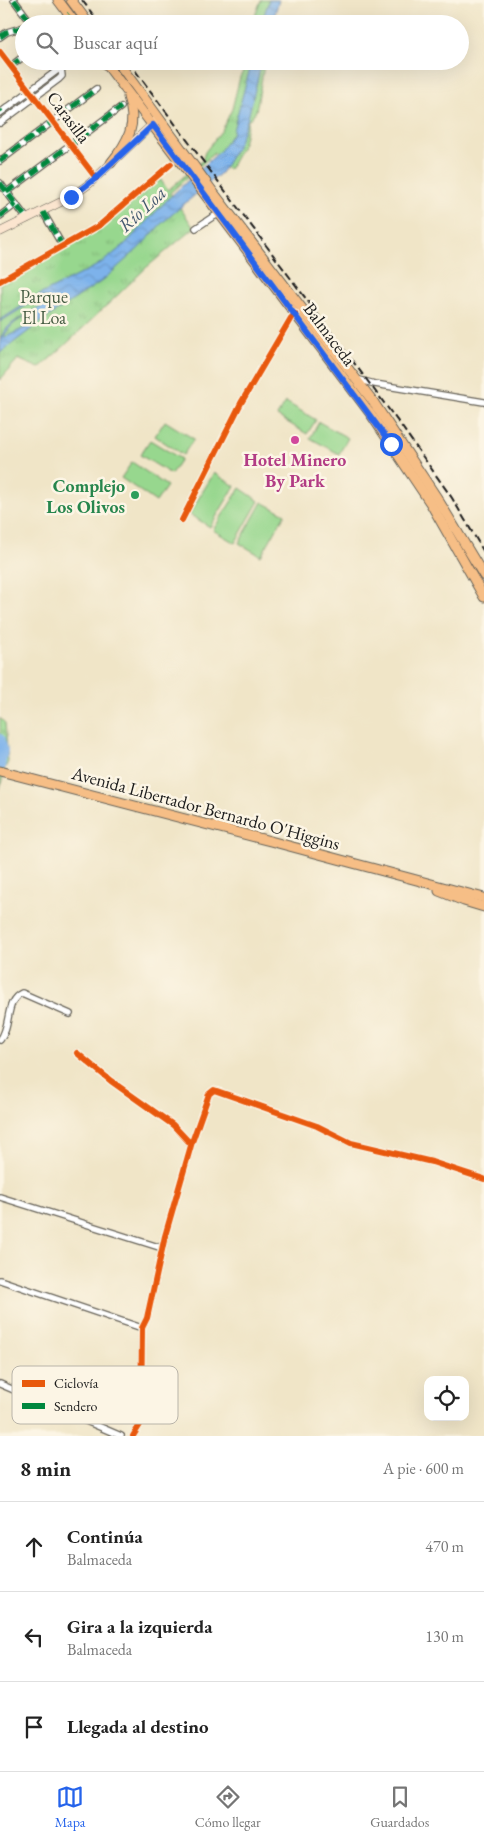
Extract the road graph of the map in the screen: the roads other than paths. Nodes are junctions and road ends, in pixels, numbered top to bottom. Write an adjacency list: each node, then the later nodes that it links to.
1 (14, 0): 5 (street)
2 (58, 0): 4 (main road)
3 (72, 0): 6 (main road)
4 (70, 14)
5 (24, 15)
6 (83, 15)
7 (15, 30): 8 (street)
8 (0, 37)
9 (0, 52): 11 (street, Carasilla)
10 (15, 63): 11 (street)
11 (11, 66): 18 (street, Carasilla)
12 (58, 70): 18 (street)
13 (61, 70): 19 (street)
14 (111, 70): 16 (main road, Balmaceda)
15 (123, 70): 23 (main road, Balmaceda)
16 (124, 87): 23 (main road, Balmaceda); 27 (main road)
17 (96, 89): 22 (street)
18 (30, 90): 19 (street, Carasilla); 21 (street)
19 (35, 97): 22 (street, Carasilla); 24 (street)
20 (121, 107): 25 (street)
21 (0, 112)
22 (53, 121): 25 (street, Carasilla); 26 (street)
23 (156, 121): 27 (main road); 32 (main road, Balmaceda)
24 (0, 123)
25 (71, 144): 29 (street, Carasilla); 31 (street)
26 (2, 157)
27 (111, 163): 29 (main road)
28 (171, 164): 40 (street)
29 (96, 178): 34 (main road)
30 (0, 183): 31 (street)
31 (7, 192): 33 (street)
32 (210, 195): 35 (main road, Balmaceda); 43 (main road, Balmaceda)
33 (16, 204): 36 (street); 37 (street)
34 (43, 212): 37 (main road); 40 (street)
35 (219, 214): 38 (street); 42 (main road, Balmaceda)
36 (0, 216)
37 (27, 219): 39 (main road)
38 (196, 228)
39 (0, 232)
40 (62, 246): 41 (street)
41 (0, 281)
42 (295, 314): 43 (main road, Balmaceda); 47 (street)
43 (351, 381): 44 (street); 45 (main road, Balmaceda); 49 (main road, Balmaceda)
44 (379, 385): 45 (street); 46 (street)
45 (372, 400): 48 (main road, Balmaceda)
46 (484, 402)
47 (182, 520)
48 (484, 576)
49 (484, 597)
50 (0, 771): 51 (main road, Avenida Libertador Bernardo O'Higgins)
51 (404, 877): 52 (main road, Avenida Libertador Bernardo O'Higgins); 53 (main road, Avenida Libertador Bernardo O'Higgins)
52 (484, 898)
53 (484, 907)
54 (70, 1014): 55 (street)
55 (0, 1040)
56 (77, 1053): 57 (street)
57 (192, 1142): 58 (street); 60 (street)
58 (484, 1179)
59 (0, 1197): 60 (street)
60 (162, 1248): 62 (street)
61 (0, 1280): 62 (street)
62 (142, 1328): 63 (street)
63 (141, 1366)
64 (0, 1384): 65 (street)
65 (12, 1389)
66 (93, 1424): 68 (street)
67 (140, 1424): 69 (street)
68 (121, 1436)
69 (134, 1436)

